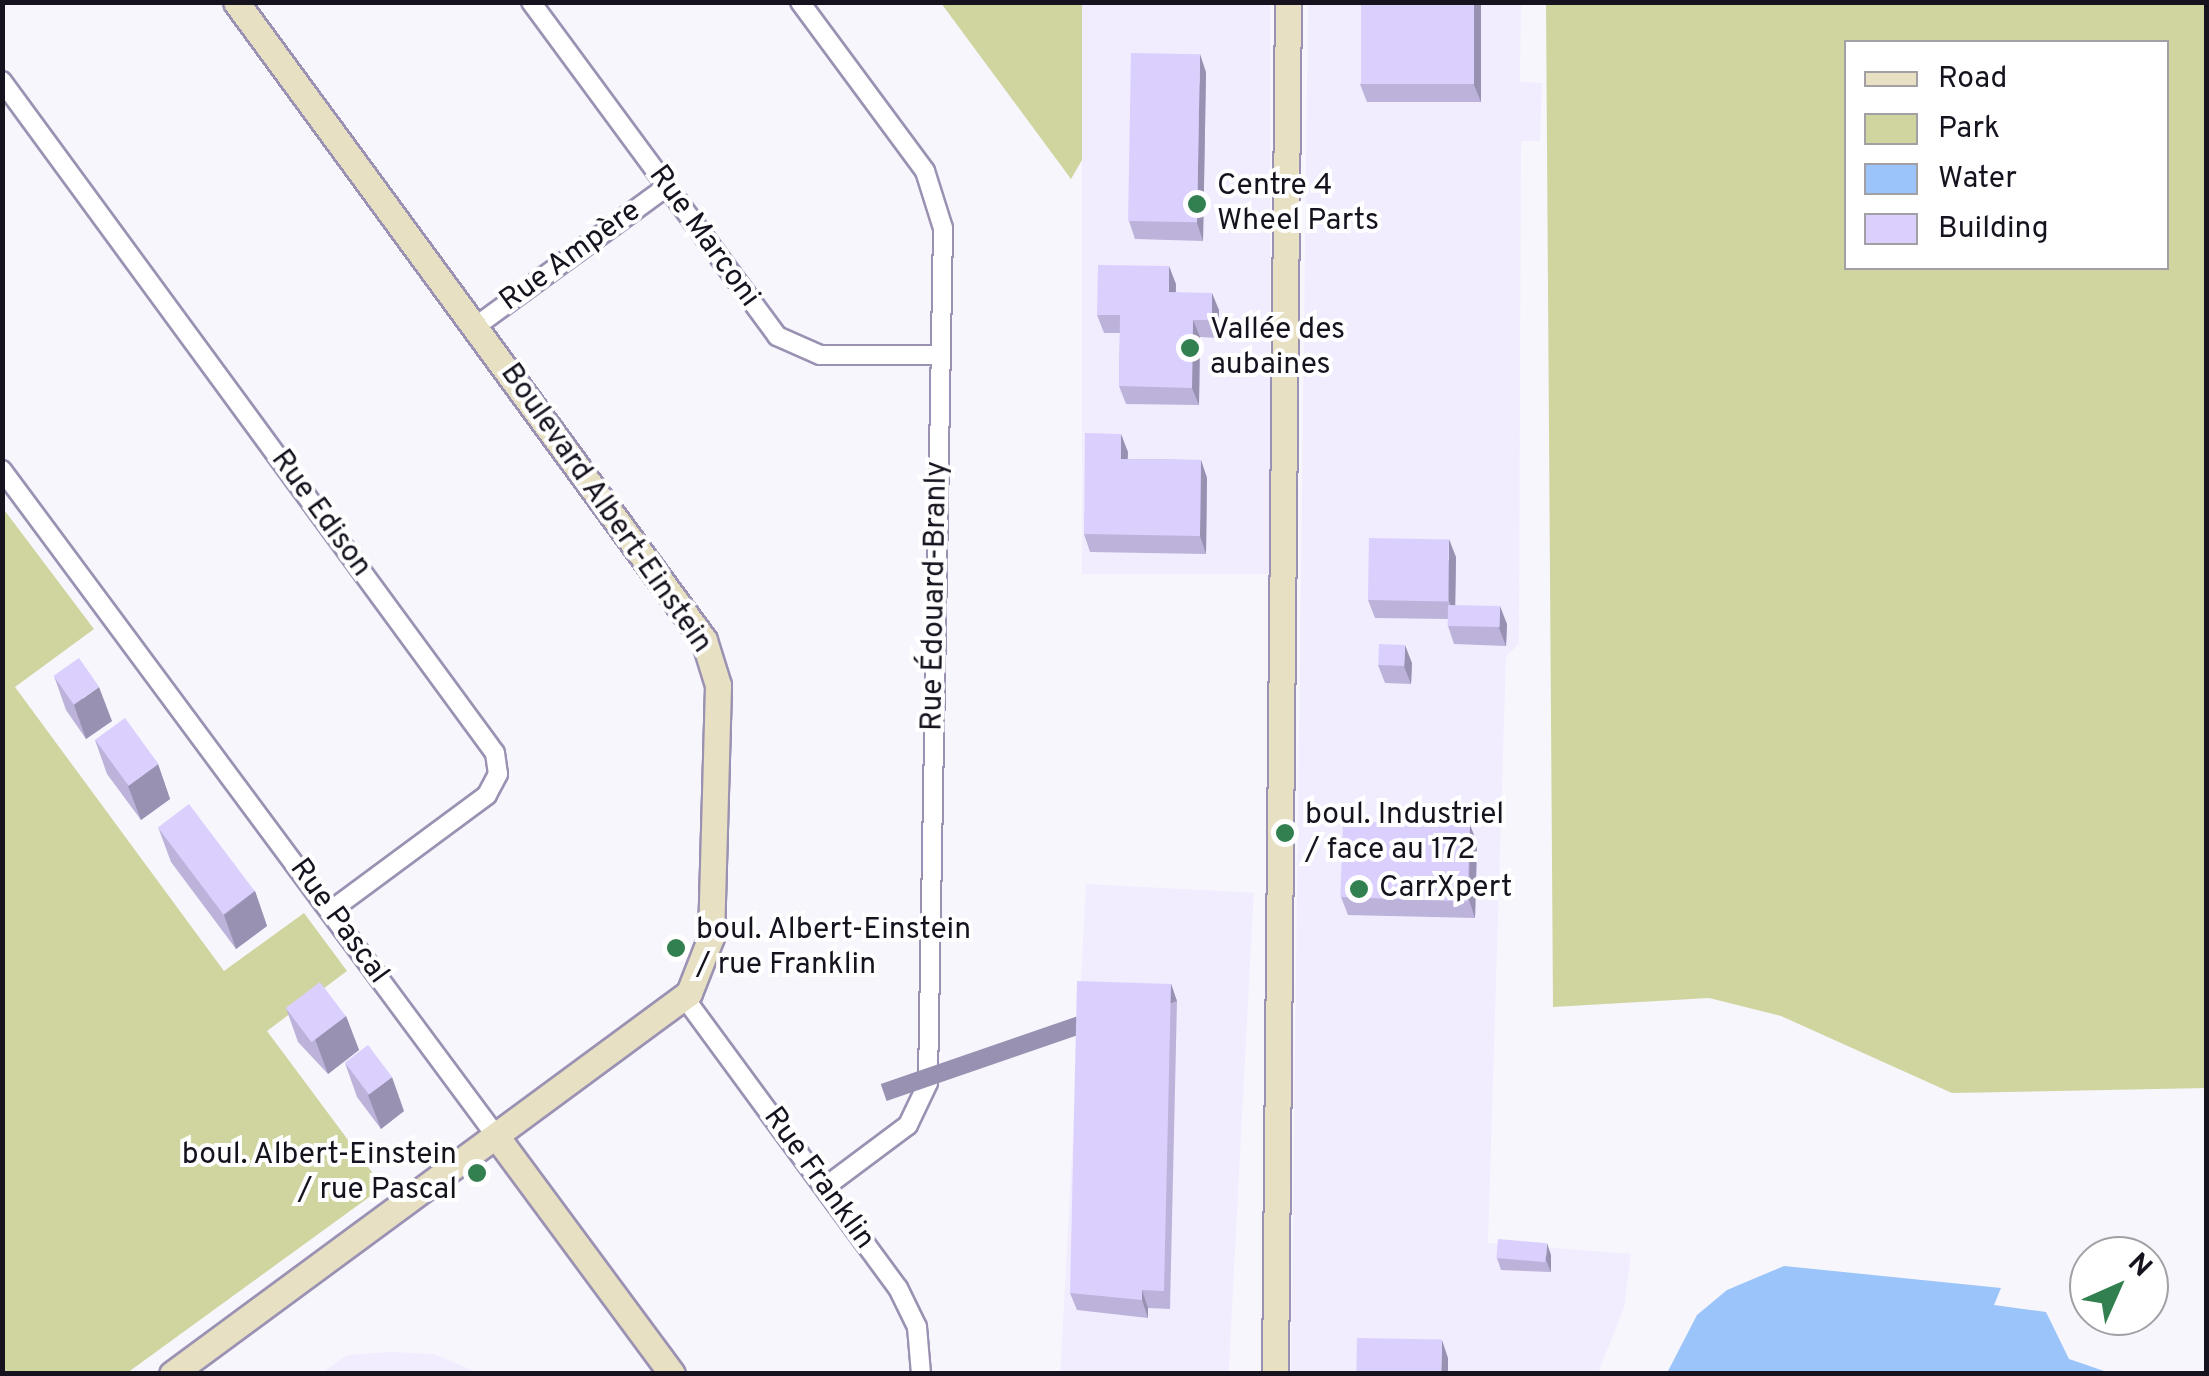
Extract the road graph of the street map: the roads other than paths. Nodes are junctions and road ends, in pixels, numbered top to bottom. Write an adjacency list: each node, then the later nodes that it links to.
1 (236, 2): 7 (street, Boulevard Albert-Einstein)
2 (530, 2): 6 (street, Rue Marconi)
3 (800, 2): 8 (street, Rue Édouard-Branly)
4 (1288, 2): 17 (street)
5 (2, 80): 10 (street, Rue Edison)
6 (666, 187): 7 (street, Rue Ampère); 8 (street, Rue Marconi)
7 (475, 326): 11 (street, Boulevard Albert-Einstein)
8 (940, 355): 13 (street, Rue Édouard-Branly)
9 (2, 470): 10 (street, Rue Pascal)
10 (330, 911): 12 (street, Rue Pascal)
11 (684, 997): 12 (street, Boulevard Albert-Einstein); 13 (street, Rue Franklin)
12 (496, 1136): 14 (street, Boulevard Albert-Einstein); 15 (street, Rue Pascal)
13 (824, 1187): 16 (street, Rue Franklin)
14 (172, 1374)
15 (672, 1374)
16 (921, 1374)
17 (1275, 1374)

